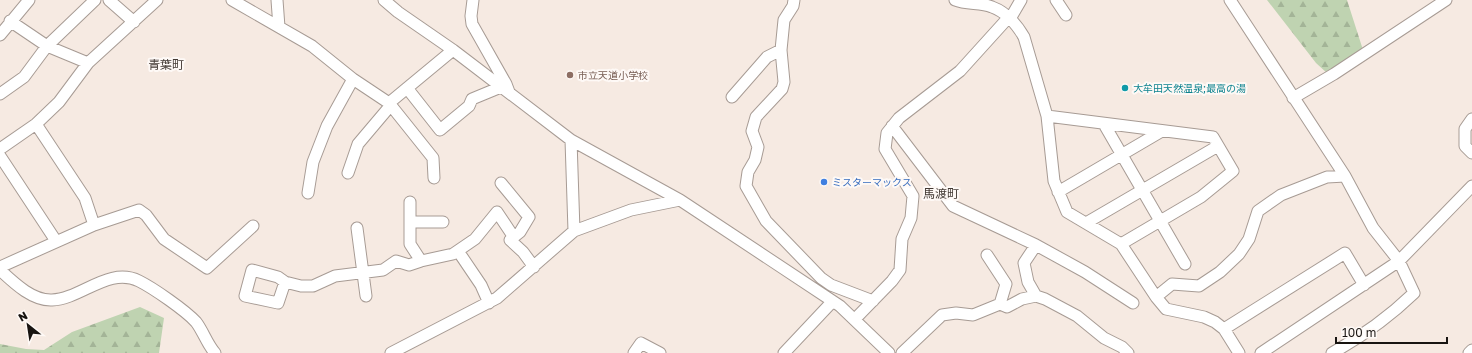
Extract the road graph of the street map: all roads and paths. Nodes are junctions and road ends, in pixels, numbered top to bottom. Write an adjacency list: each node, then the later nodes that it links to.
1 (29, 0): 18 (street)
2 (95, 0): 22 (street)
3 (109, 0): 19 (street)
4 (157, 0): 19 (street)
5 (232, 0): 20 (street)
6 (277, 0): 20 (street)
7 (384, 0): 23 (street)
8 (473, 0): 28 (street)
9 (794, 0): 24 (street)
10 (955, 0): 15 (street)
11 (1021, 0): 17 (street)
12 (1056, 0): 16 (street)
13 (1230, 0): 31 (street)
14 (1446, 0): 31 (street)
15 (972, 2): 17 (street)
16 (1066, 15)
17 (1009, 19): 33 (street); 37 (street)
18 (10, 22): 21 (street); 22 (street)
19 (134, 22): 25 (street)
20 (279, 27): 26 (street)
21 (0, 36)
22 (47, 46): 25 (street); 29 (street)
23 (453, 50): 27 (street); 28 (street)
24 (781, 50): 30 (street); 80 (street)
25 (88, 63): 35 (street)
26 (353, 79): 32 (street); 52 (street)
27 (407, 88): 28 (street); 32 (street)
28 (505, 89): 39 (street)
29 (0, 94)
30 (732, 97)
31 (1293, 98): 46 (street)
32 (390, 104): 45 (street); 47 (street)
33 (1047, 116): 36 (street); 51 (street)
34 (1472, 119): 42 (street)
35 (36, 124): 41 (street); 59 (street)
36 (1104, 124): 38 (street); 43 (street)
37 (892, 126): 66 (street); 80 (street)
38 (1162, 131): 40 (street); 43 (street)
39 (571, 140): 53 (street); 62 (street)
40 (1218, 146): 50 (street); 55 (street)
41 (0, 148)
42 (1472, 153)
43 (1122, 155): 50 (street); 51 (street)
44 (0, 156): 64 (street)
45 (348, 173)
46 (1345, 176): 70 (street); 79 (street)
47 (434, 178)
48 (501, 183): 63 (street)
49 (1472, 186): 70 (street)
50 (1142, 190): 55 (street); 58 (street)
51 (1058, 192): 58 (street)
52 (308, 193)
53 (680, 200): 62 (street); 81 (street)
54 (410, 202): 56 (street)
55 (1160, 220): 65 (street); 71 (street)
56 (411, 222): 57 (street); 69 (street)
57 (443, 222)
58 (1086, 223): 65 (street)
59 (94, 225): 60 (street); 64 (street)
60 (253, 226)
61 (357, 228): 74 (street)
62 (574, 231): 72 (street)
63 (514, 236): 67 (street); 72 (street)
64 (56, 241): 73 (street)
65 (1121, 244): 79 (street)
66 (1036, 245): 78 (street); 83 (street)
67 (458, 251): 69 (street); 82 (street)
68 (986, 255): 84 (street)
69 (421, 261): 74 (street)
70 (1399, 261): 76 (street); 98 (street)
71 (1185, 264)
72 (534, 267): 82 (street)
73 (0, 269): 88 (street)
74 (364, 272): 75 (street); 77 (street)
75 (285, 282)
76 (1364, 285): 86 (street); 97 (street)
77 (366, 296)
78 (1036, 296): 84 (street); 95 (street)
79 (1156, 297): 86 (street)
80 (873, 301): 85 (street)
81 (832, 302): 85 (street); 92 (street)
82 (489, 303): 89 (street)
83 (1133, 303)
84 (1000, 304): 94 (street)
85 (855, 319): 93 (street)
86 (1224, 329): 96 (street)
87 (1472, 350): 99 (street)
88 (215, 353)
89 (391, 353)
90 (634, 353): 91 (street)
91 (660, 353)
92 (784, 353)
93 (889, 353)
94 (902, 353)
95 (1128, 353)
96 (1240, 353)
97 (1261, 353)
98 (1332, 353)
99 (1469, 353)

